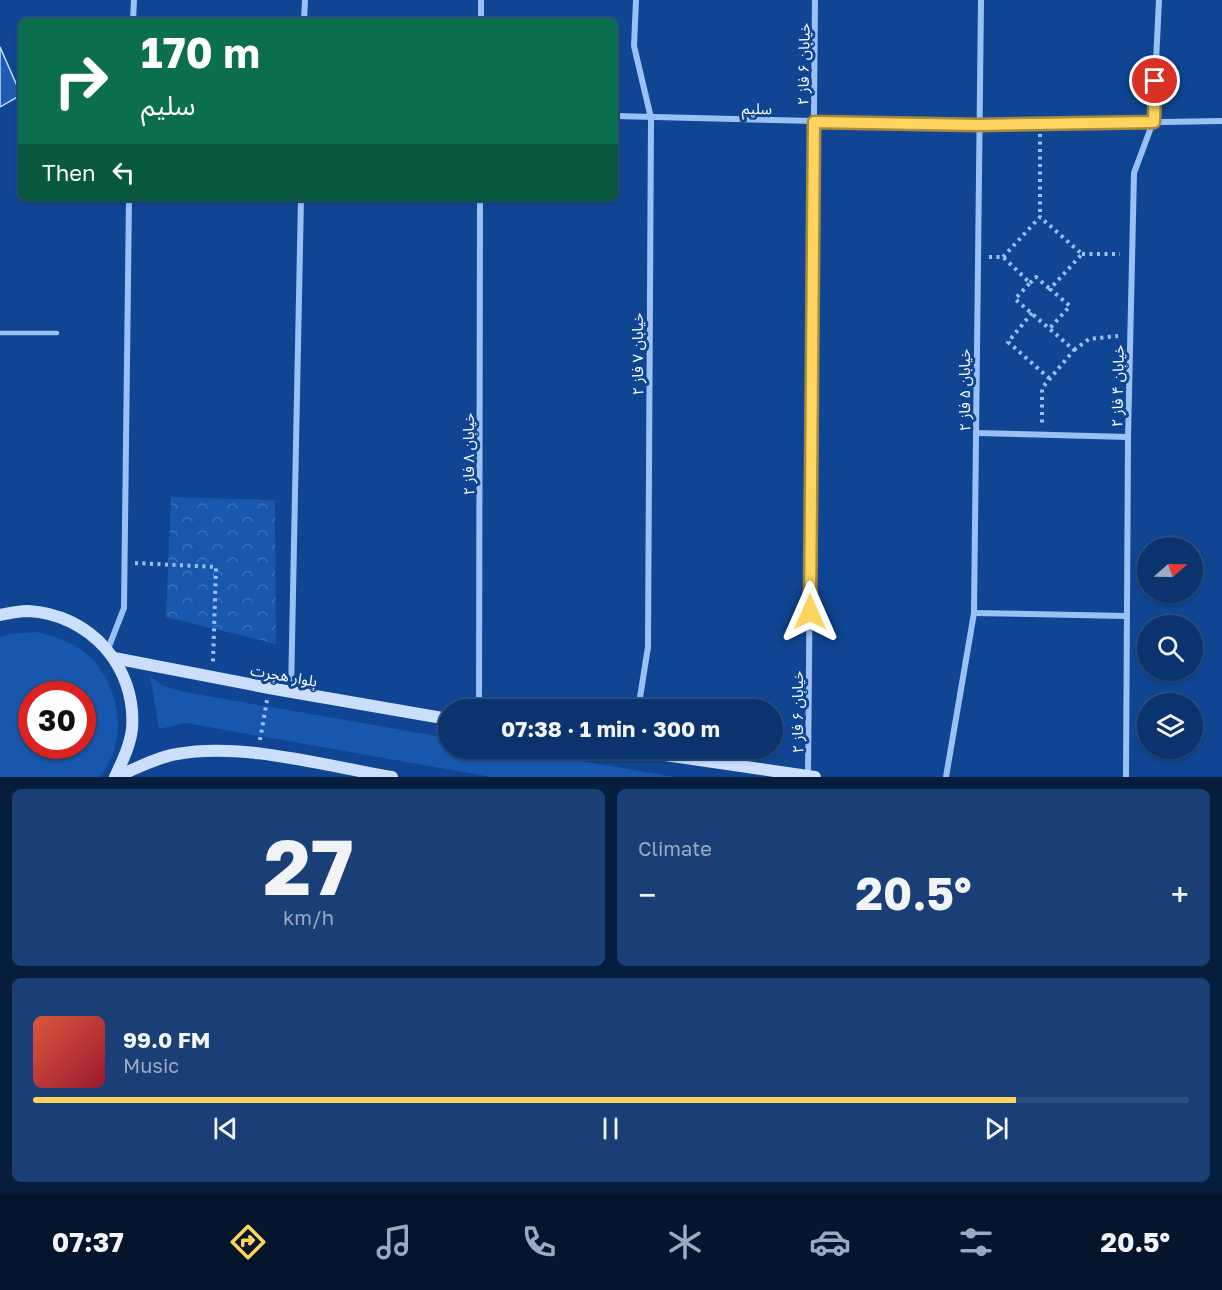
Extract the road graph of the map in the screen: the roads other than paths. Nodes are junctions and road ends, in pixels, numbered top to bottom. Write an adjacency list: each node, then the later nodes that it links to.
1 (134, 0): 8 (street)
2 (305, 0): 9 (street)
3 (481, 0): 10 (street)
4 (636, 0): 12 (street, خیابان ۷ فاز ۲)
5 (815, 0): 14 (street, خیابان ۶ فاز ۲)
6 (981, 0): 16 (street, خیابان ۵ فاز ۲)
7 (1159, 0): 15 (street, خیابان ۴ فاز ۲)
8 (133, 18)
9 (304, 18)
10 (481, 18)
11 (618, 116): 12 (street, سلیم)
12 (651, 118): 14 (street, سلیم); 30 (street, خیابان ۷ فاز ۲)
13 (1222, 121): 15 (street, سلیم)
14 (814, 122): 16 (street, سلیم); 33 (street, خیابان ۶ فاز ۲)
15 (1154, 122): 16 (street, سلیم); 23 (street, خیابان ۴ فاز ۲)
16 (978, 125): 22 (street, خیابان ۵ فاز ۲)
17 (129, 201): 27 (street)
18 (302, 201): 28 (street)
19 (480, 201): 29 (street, خیابان ۸ فاز ۲)
20 (0, 333): 21 (lane)
21 (57, 333)
22 (976, 433): 23 (street); 24 (street, خیابان ۵ فاز ۲)
23 (1128, 437): 26 (street, خیابان ۴ فاز ۲)
24 (974, 613): 26 (street); 36 (street, خیابان ۵ فاز ۲)
25 (0, 615): 27 (main road)
26 (1126, 616): 37 (street, خیابان ۴ فاز ۲)
27 (111, 653): 28 (main road, بلوار هجرت); 34 (main road)
28 (291, 692): 31 (main road, بلوار هجرت)
29 (479, 699)
30 (640, 699)
31 (438, 717)
32 (694, 759): 33 (main road)
33 (812, 776)
34 (116, 777): 35 (main road)
35 (392, 777)
36 (946, 777)
37 (1126, 777)

